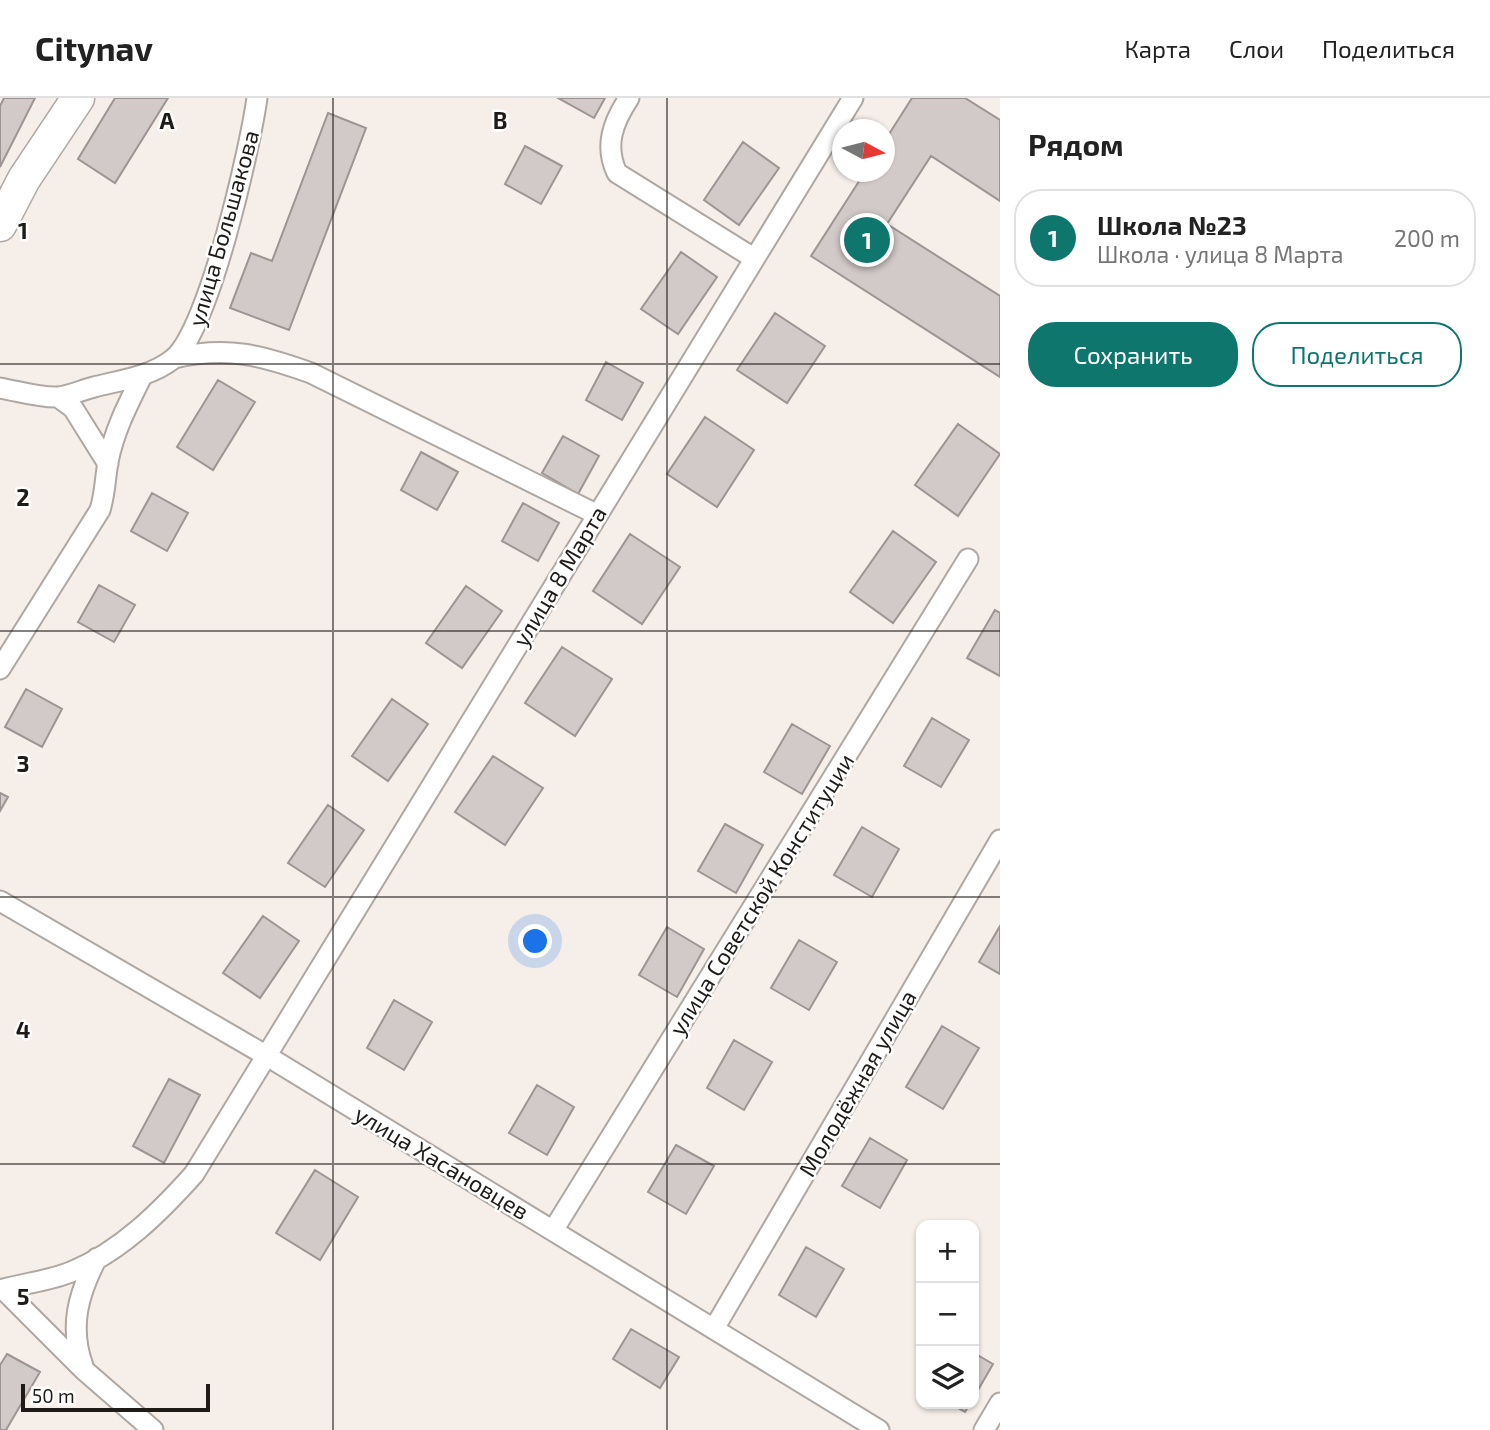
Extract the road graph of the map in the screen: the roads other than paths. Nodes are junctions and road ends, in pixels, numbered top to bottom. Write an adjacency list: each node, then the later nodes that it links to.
1 (78, 98): 5 (main road)
2 (257, 98): 7 (street, улица Большакова)
3 (629, 98): 6 (street)
4 (853, 98): 6 (street, улица 8 Марта)
5 (0, 225)
6 (752, 257): 12 (street, улица 8 Марта)
7 (174, 358): 8 (street, улица Большакова); 12 (street)
8 (142, 376): 10 (street, улица Большакова); 11 (street)
9 (0, 388): 10 (street, улица Большакова)
10 (58, 397): 11 (street)
11 (108, 464): 14 (street)
12 (596, 514): 17 (street, улица 8 Марта)
13 (968, 559): 18 (street, улица Советской Конституции)
14 (0, 669)
15 (1000, 840): 21 (street, Молодёжная улица)
16 (0, 901): 17 (street, улица Хасановцев)
17 (267, 1056): 18 (street, улица Хасановцев); 19 (street, улица 8 Марта)
18 (554, 1229): 21 (street, улица Хасановцев)
19 (97, 1258): 20 (street, улица 8 Марта); 22 (street)
20 (2, 1289): 22 (street)
21 (715, 1327): 25 (street, улица Хасановцев)
22 (84, 1370): 24 (street)
23 (1000, 1404): 26 (street)
24 (153, 1430)
25 (879, 1430)
26 (984, 1430)

